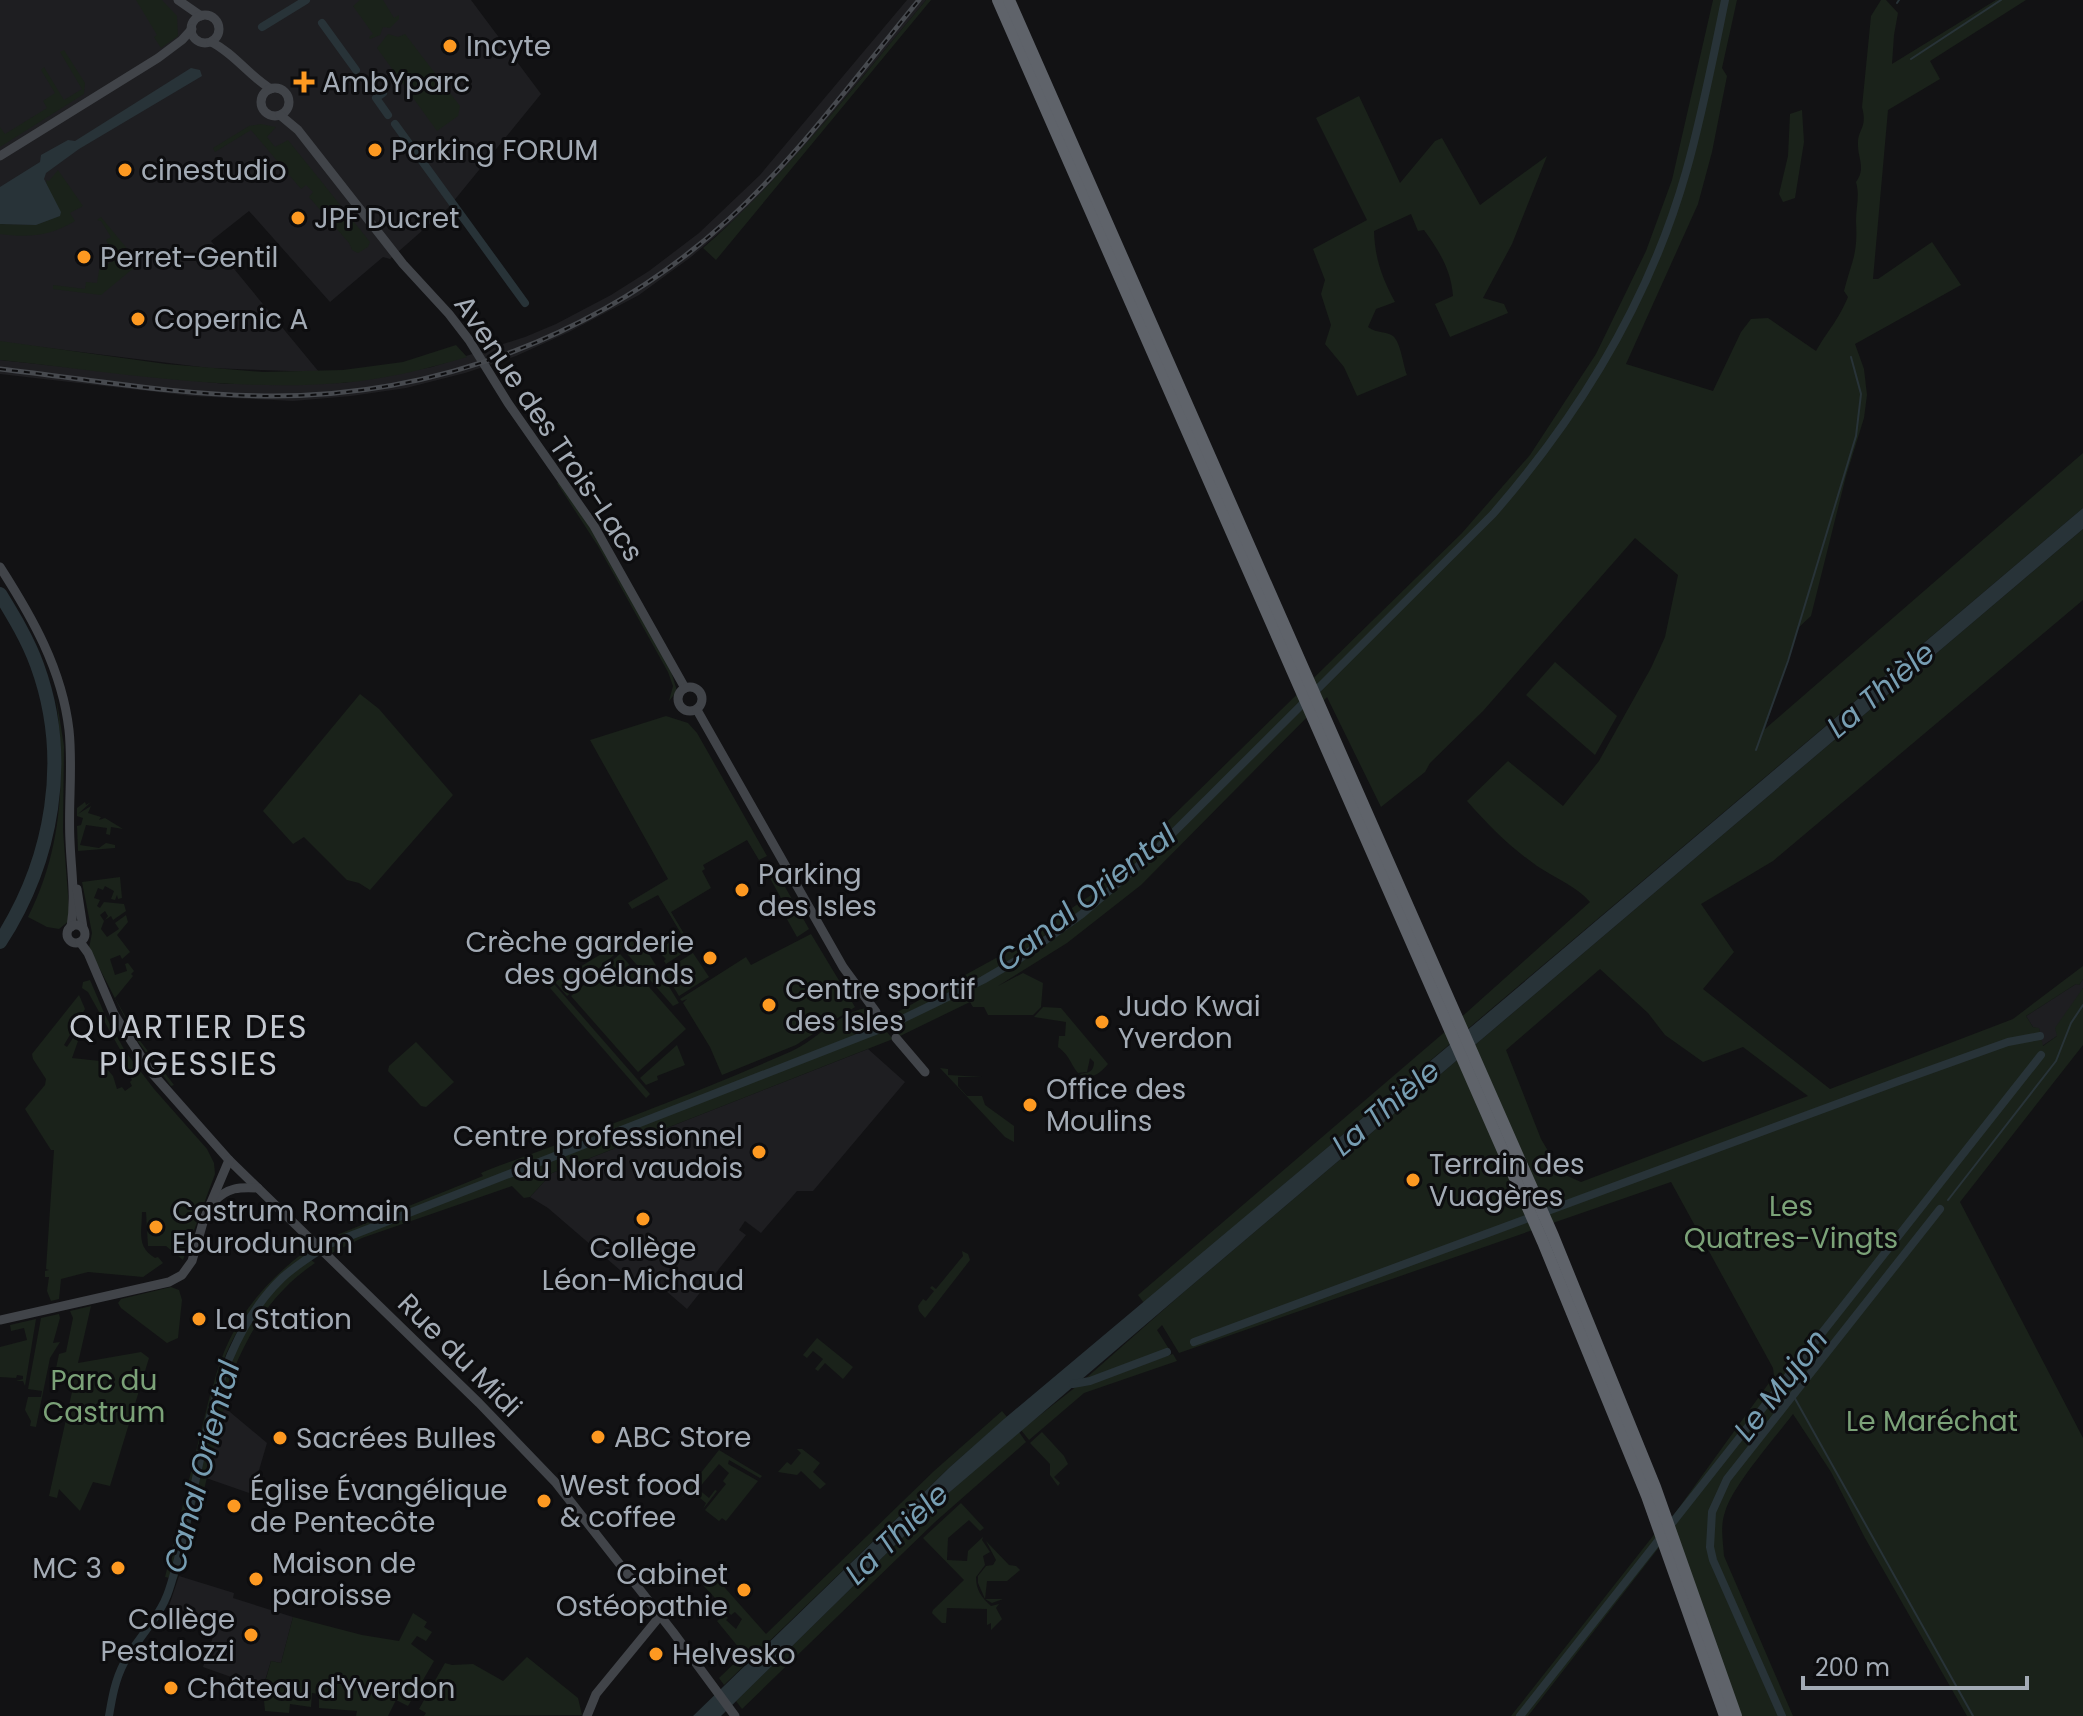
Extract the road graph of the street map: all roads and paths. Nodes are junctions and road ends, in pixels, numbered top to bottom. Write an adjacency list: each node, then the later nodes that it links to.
1 (998, 0): 33 (highway)
2 (1009, 0): 34 (highway)
3 (180, 2): 4 (street)
4 (195, 23): 5 (street); 6 (street); 8 (street)
5 (219, 31): 6 (street); 7 (street)
6 (207, 42): 7 (street); 8 (street)
7 (224, 48): 9 (street)
8 (158, 58): 15 (street)
9 (251, 77): 10 (street); 11 (street)
10 (271, 89): 11 (street); 12 (street)
11 (262, 98): 13 (street)
12 (288, 107): 13 (street); 14 (street, Avenue des Trois-Lacs)
13 (280, 115): 14 (street, Avenue des Trois-Lacs)
14 (298, 130): 17 (street, Avenue des Trois-Lacs)
15 (0, 156)
16 (0, 567): 19 (street)
17 (685, 688): 18 (street); 18 (street)
18 (697, 710): 23 (street)
19 (73, 874): 20 (street); 21 (street)
20 (71, 927): 21 (street); 22 (street)
21 (83, 928): 22 (street)
22 (80, 942): 26 (street, Rue du Midi)
23 (876, 1012)
24 (896, 1038): 25 (street)
25 (925, 1072)
26 (229, 1160): 27 (street, Rue du Midi); 28 (street)
27 (258, 1188): 28 (street); 30 (street, Rue du Midi)
28 (205, 1215): 29 (street)
29 (0, 1320)
30 (660, 1616): 31 (street); 32 (street, Rue du Midi)
31 (587, 1716)
32 (734, 1716)
33 (1725, 1716)
34 (1736, 1716)

